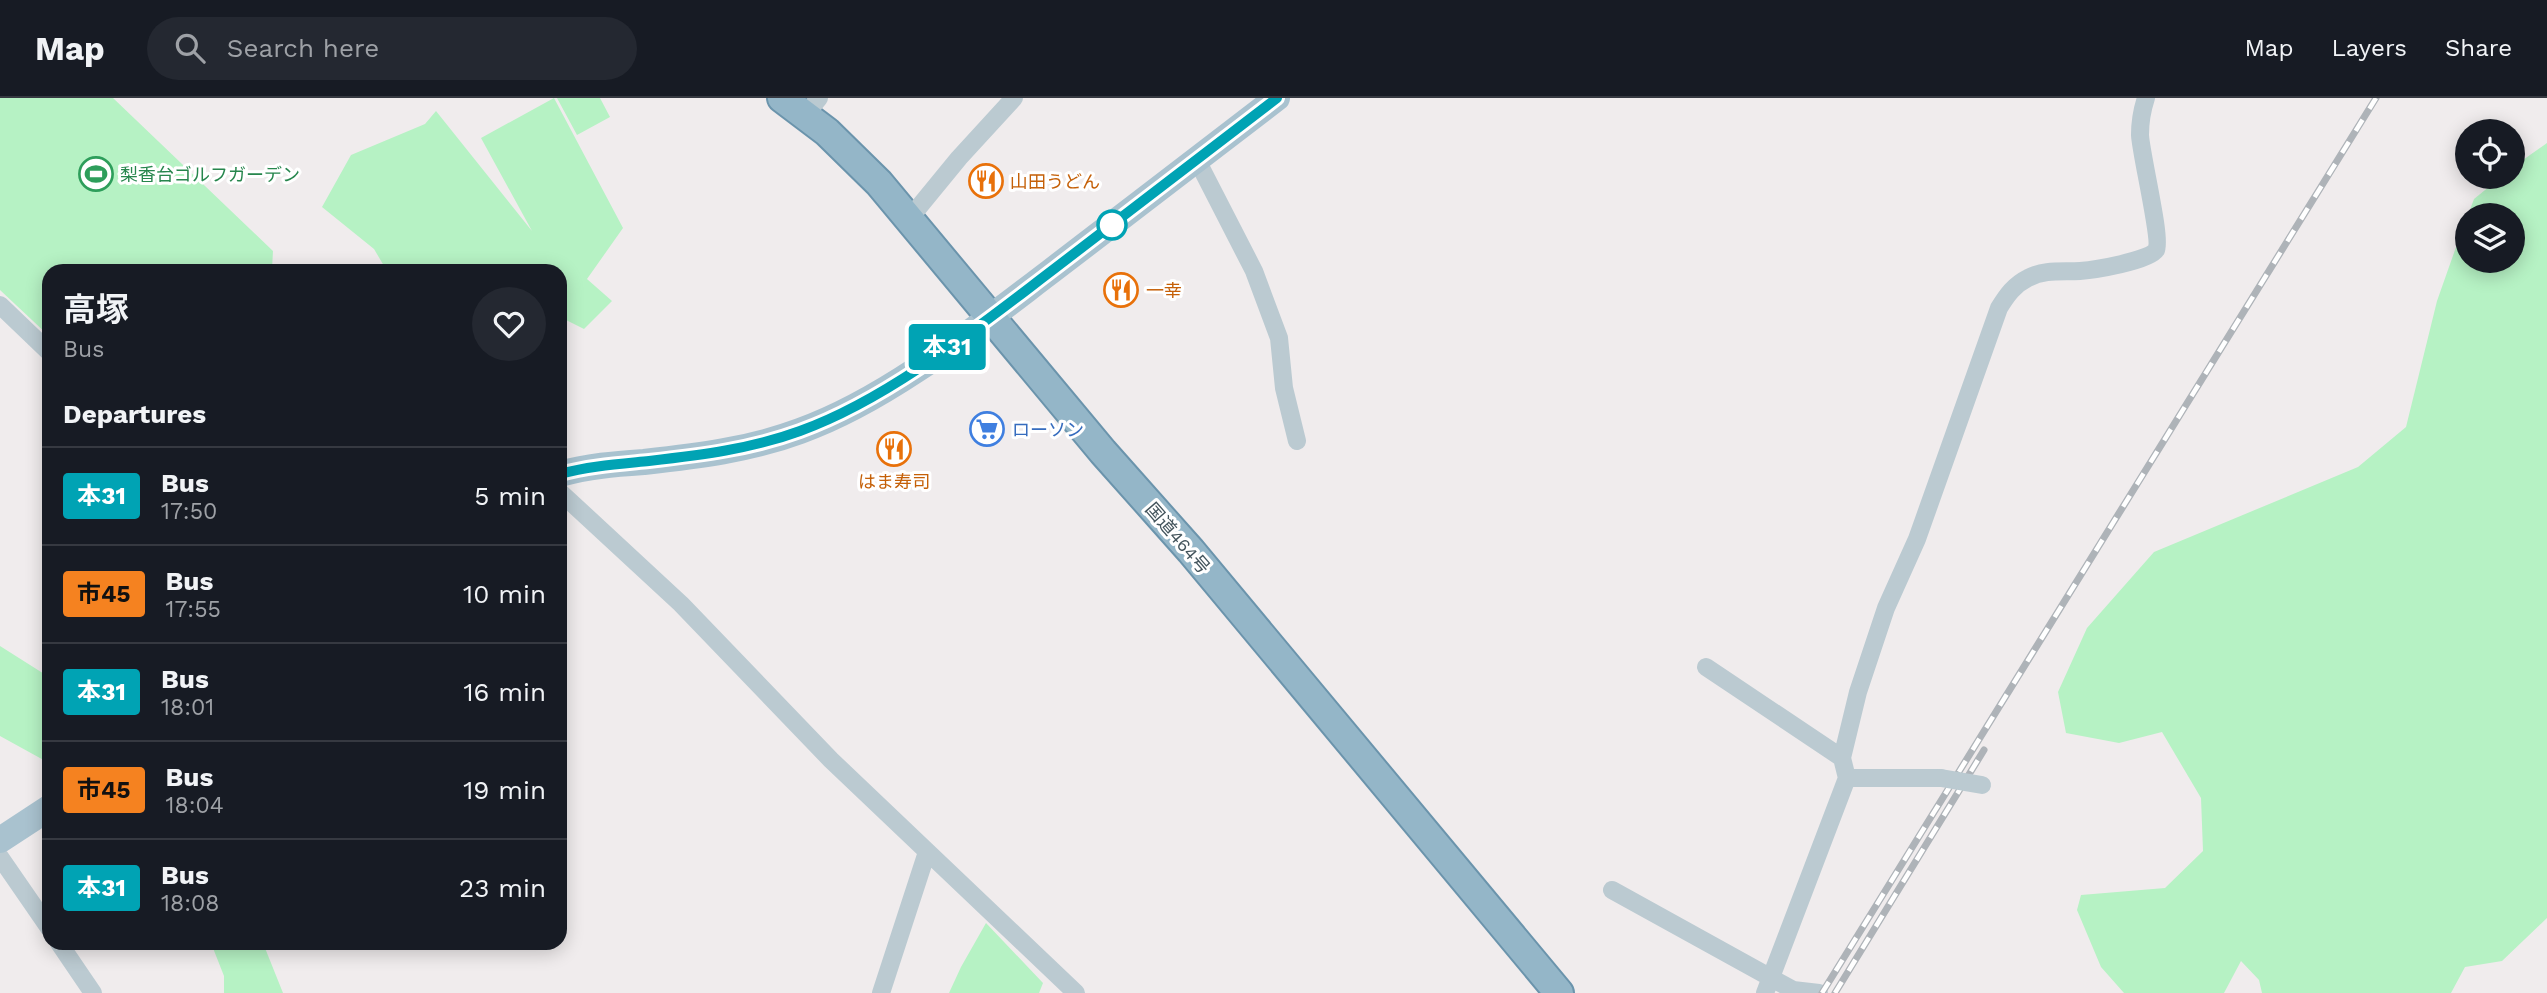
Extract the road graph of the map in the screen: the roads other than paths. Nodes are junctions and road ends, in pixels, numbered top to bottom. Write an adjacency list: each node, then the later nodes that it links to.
1 (782, 98): 5 (highway, 国道464号)
2 (1014, 98): 7 (street)
3 (1278, 98): 6 (main road)
4 (2146, 98): 15 (street)
5 (812, 106): 7 (highway, 国道464号)
6 (1197, 160): 9 (main road); 11 (street)
7 (909, 219): 9 (highway, 国道464号)
8 (0, 305): 10 (street)
9 (989, 317): 12 (main road); 29 (highway, 国道464号)
10 (42, 345)
11 (1297, 441)
12 (567, 473)
13 (567, 498): 20 (street)
14 (1706, 667): 15 (street)
15 (1842, 758): 16 (street)
16 (1847, 778): 17 (street, bridge); 25 (street)
17 (1982, 785)
18 (42, 813): 19 (main road)
19 (0, 840)
20 (927, 852): 27 (street); 28 (street)
21 (0, 857): 23 (street)
22 (1612, 890): 25 (street)
23 (42, 919)
24 (64, 950): 26 (street)
25 (1768, 985): 30 (street)
26 (93, 993)
27 (881, 993)
28 (1076, 993)
29 (1559, 993)
30 (1819, 993)

